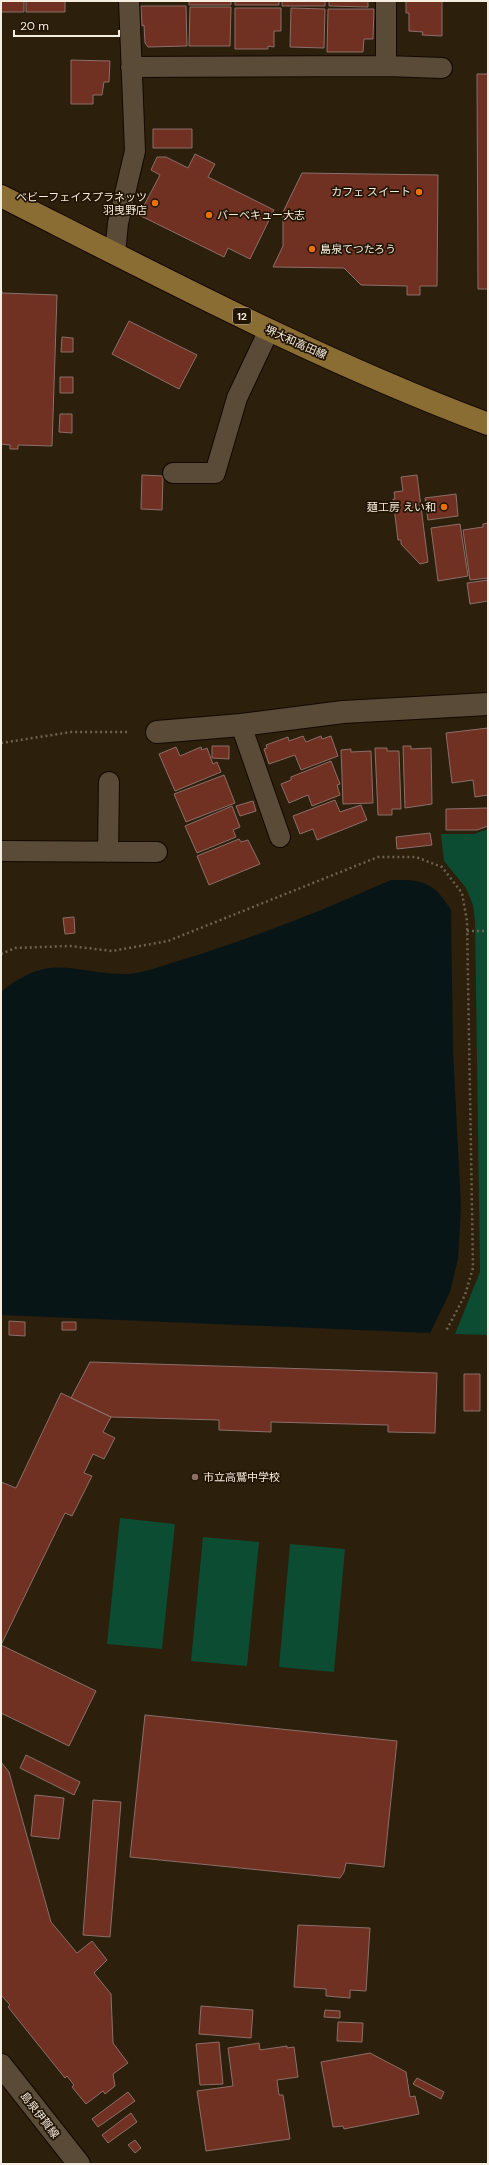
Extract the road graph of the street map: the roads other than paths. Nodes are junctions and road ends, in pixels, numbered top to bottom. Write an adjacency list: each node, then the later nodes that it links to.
1 (129, 1): 4 (lane)
2 (386, 1): 3 (lane)
3 (386, 66): 4 (lane); 5 (lane)
4 (131, 67): 7 (lane)
5 (442, 68)
6 (1, 196): 7 (main road, 堺大和高田線 / 12)
7 (115, 254): 8 (main road, 堺大和高田線 / 12)
8 (269, 330): 9 (main road, 堺大和高田線 / 12); 10 (lane)
9 (488, 424)
10 (173, 473)
11 (488, 704): 12 (street)
12 (241, 725): 13 (street); 15 (lane)
13 (157, 732)
14 (109, 782): 17 (lane)
15 (280, 837)
16 (1, 851): 17 (lane)
17 (108, 852): 18 (lane)
18 (157, 852)
19 (1, 2065): 20 (street, 島泉伊賀線)
20 (79, 2164)

